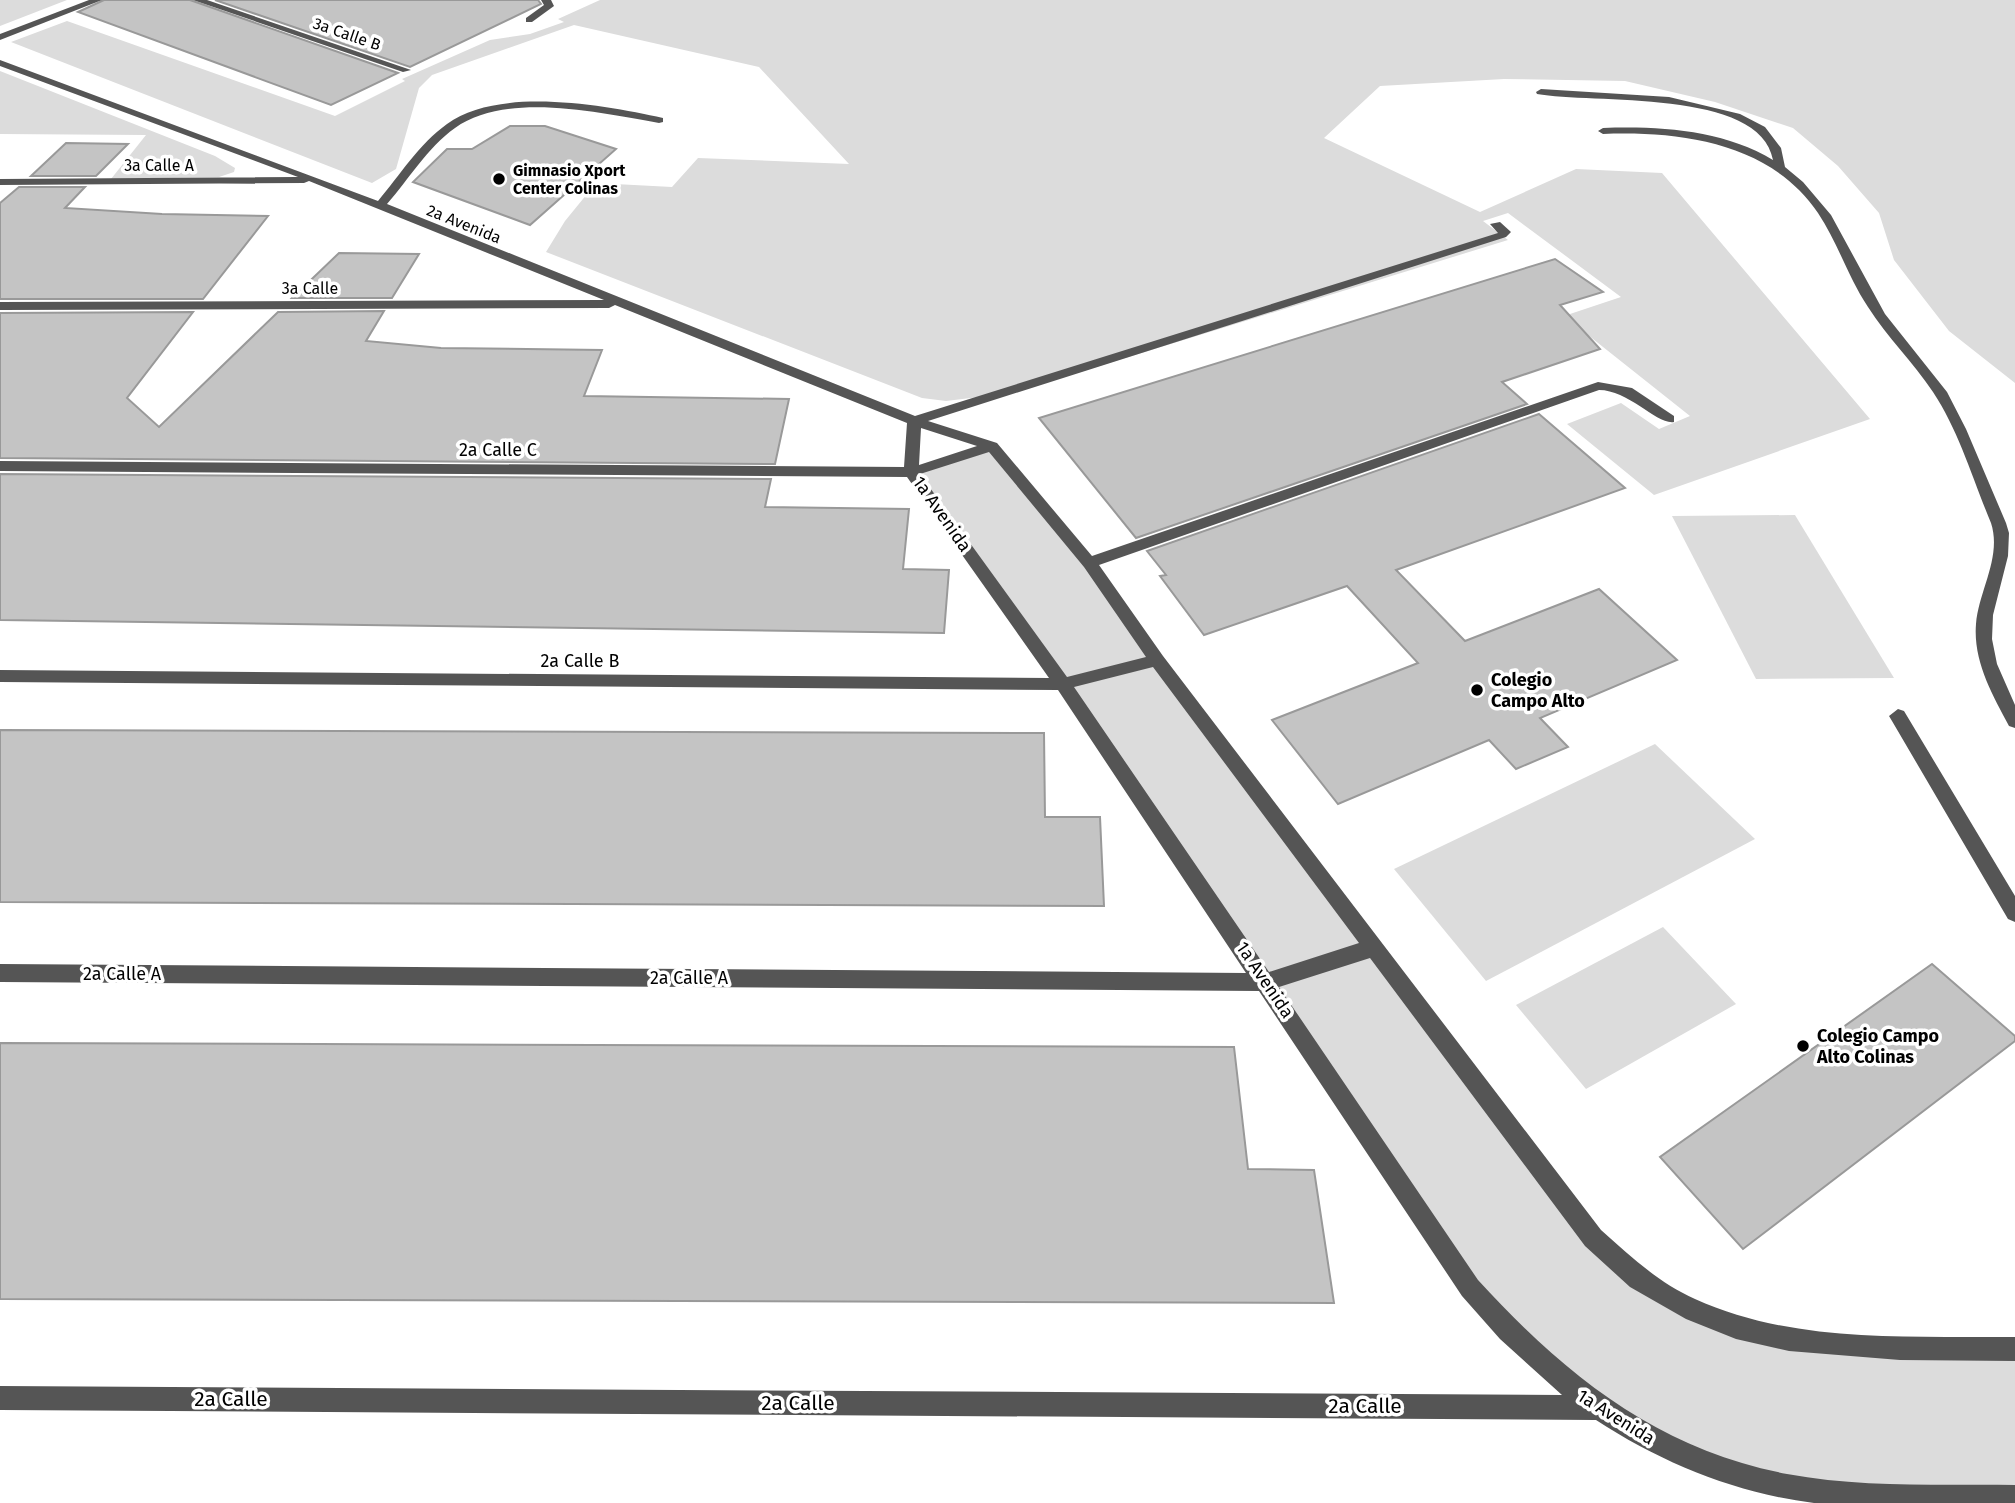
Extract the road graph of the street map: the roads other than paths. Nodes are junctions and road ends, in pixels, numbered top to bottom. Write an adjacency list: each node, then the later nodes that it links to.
1 (97, 0): 5 (street)
2 (198, 0): 7 (street, 3a Calle B)
3 (547, 0): 4 (street)
4 (529, 20)
5 (0, 37)
6 (0, 63): 12 (street, 2a Avenida)
7 (406, 70)
8 (1541, 92): 11 (street)
9 (659, 120): 14 (street)
10 (1603, 131): 11 (street)
11 (1780, 169): 28 (street)
12 (317, 180): 13 (street, 3a Calle A); 14 (street, 2a Avenida)
13 (0, 182)
14 (380, 206): 16 (street, 2a Avenida)
15 (1499, 230): 19 (street)
16 (619, 304): 17 (street, 3a Calle); 19 (street, 2a Avenida)
17 (0, 306)
18 (1669, 419): 23 (street)
19 (914, 421): 20 (street); 22 (street, 1a Avenida)
20 (992, 446): 22 (street, 2a Calle C); 23 (street)
21 (0, 466): 22 (street, 2a Calle C)
22 (911, 472): 26 (street, 1a Avenida)
23 (1089, 563): 24 (street)
24 (1157, 660): 26 (street, 2a Calle B); 30 (street)
25 (0, 676): 26 (street, 2a Calle B)
26 (1063, 684): 32 (street, 1a Avenida)
27 (1898, 716): 29 (street)
28 (2015, 720)
29 (2015, 913)
30 (1372, 948): 32 (street, 2a Calle A); 33 (street)
31 (0, 973): 32 (street, 2a Calle A)
32 (1267, 982): 35 (street, 1a Avenida)
33 (2015, 1349)
34 (0, 1398): 35 (street, 2a Calle)
35 (1597, 1408): 36 (street, 1a Avenida)
36 (2015, 1498)

